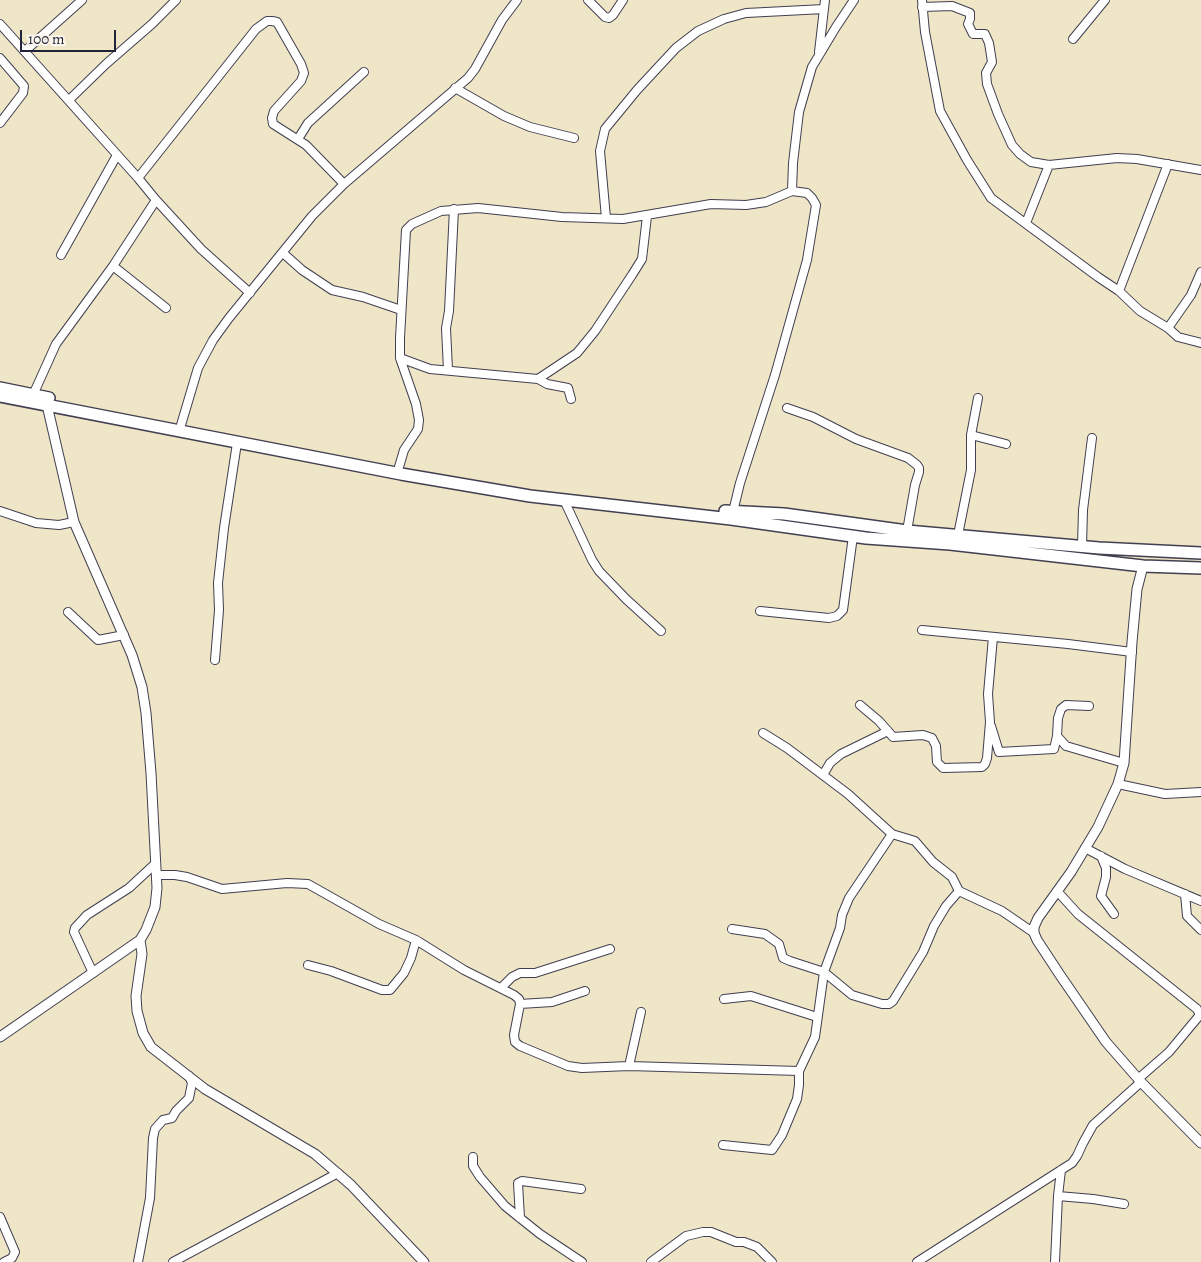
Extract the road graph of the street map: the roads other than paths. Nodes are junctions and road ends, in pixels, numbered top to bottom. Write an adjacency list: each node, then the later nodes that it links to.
1 (82, 0): 13 (street)
2 (176, 0): 18 (street)
3 (517, 0): 17 (street)
4 (588, 0): 5 (street)
5 (622, 0)
6 (825, 0): 10 (street)
7 (854, 0): 14 (street)
8 (1105, 0): 12 (street)
9 (922, 4): 24 (street); 33 (street)
10 (824, 9): 14 (street); 32 (street)
11 (0, 24): 13 (street)
12 (1073, 40)
13 (25, 51): 18 (street)
14 (818, 56): 28 (street)
15 (0, 58): 19 (street)
16 (364, 72): 21 (street)
17 (455, 88): 20 (street); 27 (street)
18 (69, 100): 22 (street)
19 (0, 123)
20 (574, 138)
21 (298, 139): 26 (street); 27 (street)
22 (117, 155): 26 (street); 35 (street)
23 (1168, 164): 24 (street); 25 (street); 38 (street)
24 (1049, 165): 33 (street)
25 (1201, 170)
26 (138, 178): 29 (street)
27 (344, 184): 34 (street)
28 (792, 192): 31 (street); 63 (street)
29 (156, 200): 36 (street); 39 (street)
30 (454, 209): 32 (street); 41 (street); 45 (street)
31 (647, 216): 32 (street); 46 (street)
32 (606, 218)
33 (1026, 223): 38 (street)
34 (283, 253): 39 (street); 41 (street)
35 (60, 255)
36 (113, 266): 40 (street); 48 (street)
37 (1201, 272): 42 (street)
38 (1119, 291): 42 (street)
39 (250, 294): 54 (street)
40 (166, 308)
41 (401, 310): 44 (street)
42 (1168, 328): 43 (street)
43 (1201, 343)
44 (400, 358): 45 (street); 60 (street)
45 (448, 370): 46 (street)
46 (538, 380): 51 (street)
47 (0, 388): 48 (main road)
48 (33, 395): 54 (main road)
49 (0, 396): 52 (main road)
50 (978, 398): 55 (street)
51 (571, 400)
52 (47, 405): 57 (main road); 64 (street)
53 (787, 408): 65 (street)
54 (180, 425): 59 (main road)
55 (971, 436): 58 (street); 66 (street)
56 (1092, 438): 68 (street)
57 (237, 443): 59 (main road); 79 (street)
58 (1006, 444)
59 (326, 456): 60 (main road); 61 (main road)
60 (398, 467): 63 (main road)
61 (564, 500): 63 (main road); 75 (street)
62 (0, 511): 64 (street)
63 (732, 516): 65 (main road); 67 (main road)
64 (74, 522): 76 (street)
65 (907, 531): 66 (main road)
66 (958, 535): 68 (main road)
67 (853, 536): 70 (main road); 72 (street)
68 (1082, 546): 69 (main road)
69 (1201, 553)
70 (1143, 566): 71 (main road); 78 (street)
71 (1201, 568)
72 (760, 611)
73 (68, 612): 76 (street)
74 (922, 630): 77 (street)
75 (661, 631)
76 (124, 636): 93 (street)
77 (993, 637): 78 (street); 82 (street)
78 (1132, 652): 86 (street)
79 (215, 660)
80 (860, 705): 83 (street)
81 (1089, 706): 85 (street)
82 (990, 722): 83 (street); 85 (street)
83 (888, 731): 87 (street)
84 (763, 733): 87 (street)
85 (1057, 736): 86 (street)
86 (1124, 763): 88 (street)
87 (823, 775): 90 (street)
88 (1118, 784): 89 (street); 91 (street)
89 (1201, 792)
90 (892, 834): 95 (street); 110 (street)
91 (1085, 848): 92 (street); 96 (street)
92 (1101, 856): 97 (street); 99 (street)
93 (156, 863): 94 (street); 109 (street)
94 (156, 875): 103 (street); 104 (street)
95 (959, 891): 102 (street); 110 (street)
96 (1057, 891): 102 (street); 121 (street)
97 (1185, 894): 98 (street); 101 (street)
98 (1200, 900)
99 (1114, 914)
100 (732, 929): 110 (street)
101 (1201, 930)
102 (1034, 933): 121 (street)
103 (140, 940): 105 (street); 107 (street)
104 (416, 940): 108 (street); 111 (street)
105 (128, 949): 107 (street); 109 (street)
106 (610, 949): 111 (street)
107 (142, 954): 120 (street)
108 (308, 965)
109 (93, 972): 117 (street)
110 (824, 972): 116 (street)
111 (501, 988): 114 (street)
112 (585, 990): 114 (street)
113 (724, 999): 116 (street)
114 (520, 1004): 118 (street)
115 (640, 1012): 118 (street)
116 (817, 1017): 119 (street)
117 (0, 1038)
118 (629, 1066): 119 (street)
119 (798, 1071): 123 (street)
120 (189, 1076): 126 (street); 133 (street)
121 (1140, 1080): 122 (street); 125 (street)
122 (1200, 1139)
123 (723, 1145)
124 (473, 1157): 131 (street)
125 (1061, 1170): 128 (street); 139 (street)
126 (338, 1174): 134 (street); 135 (street)
127 (581, 1190): 131 (street)
128 (1058, 1196): 129 (street); 140 (street)
129 (1124, 1204)
130 (0, 1217): 132 (street)
131 (520, 1218): 136 (street)
132 (4, 1262)
133 (138, 1262)
134 (173, 1262)
135 (424, 1262)
136 (582, 1262)
137 (651, 1262): 138 (street)
138 (772, 1262)
139 (917, 1262)
140 (1055, 1262)

